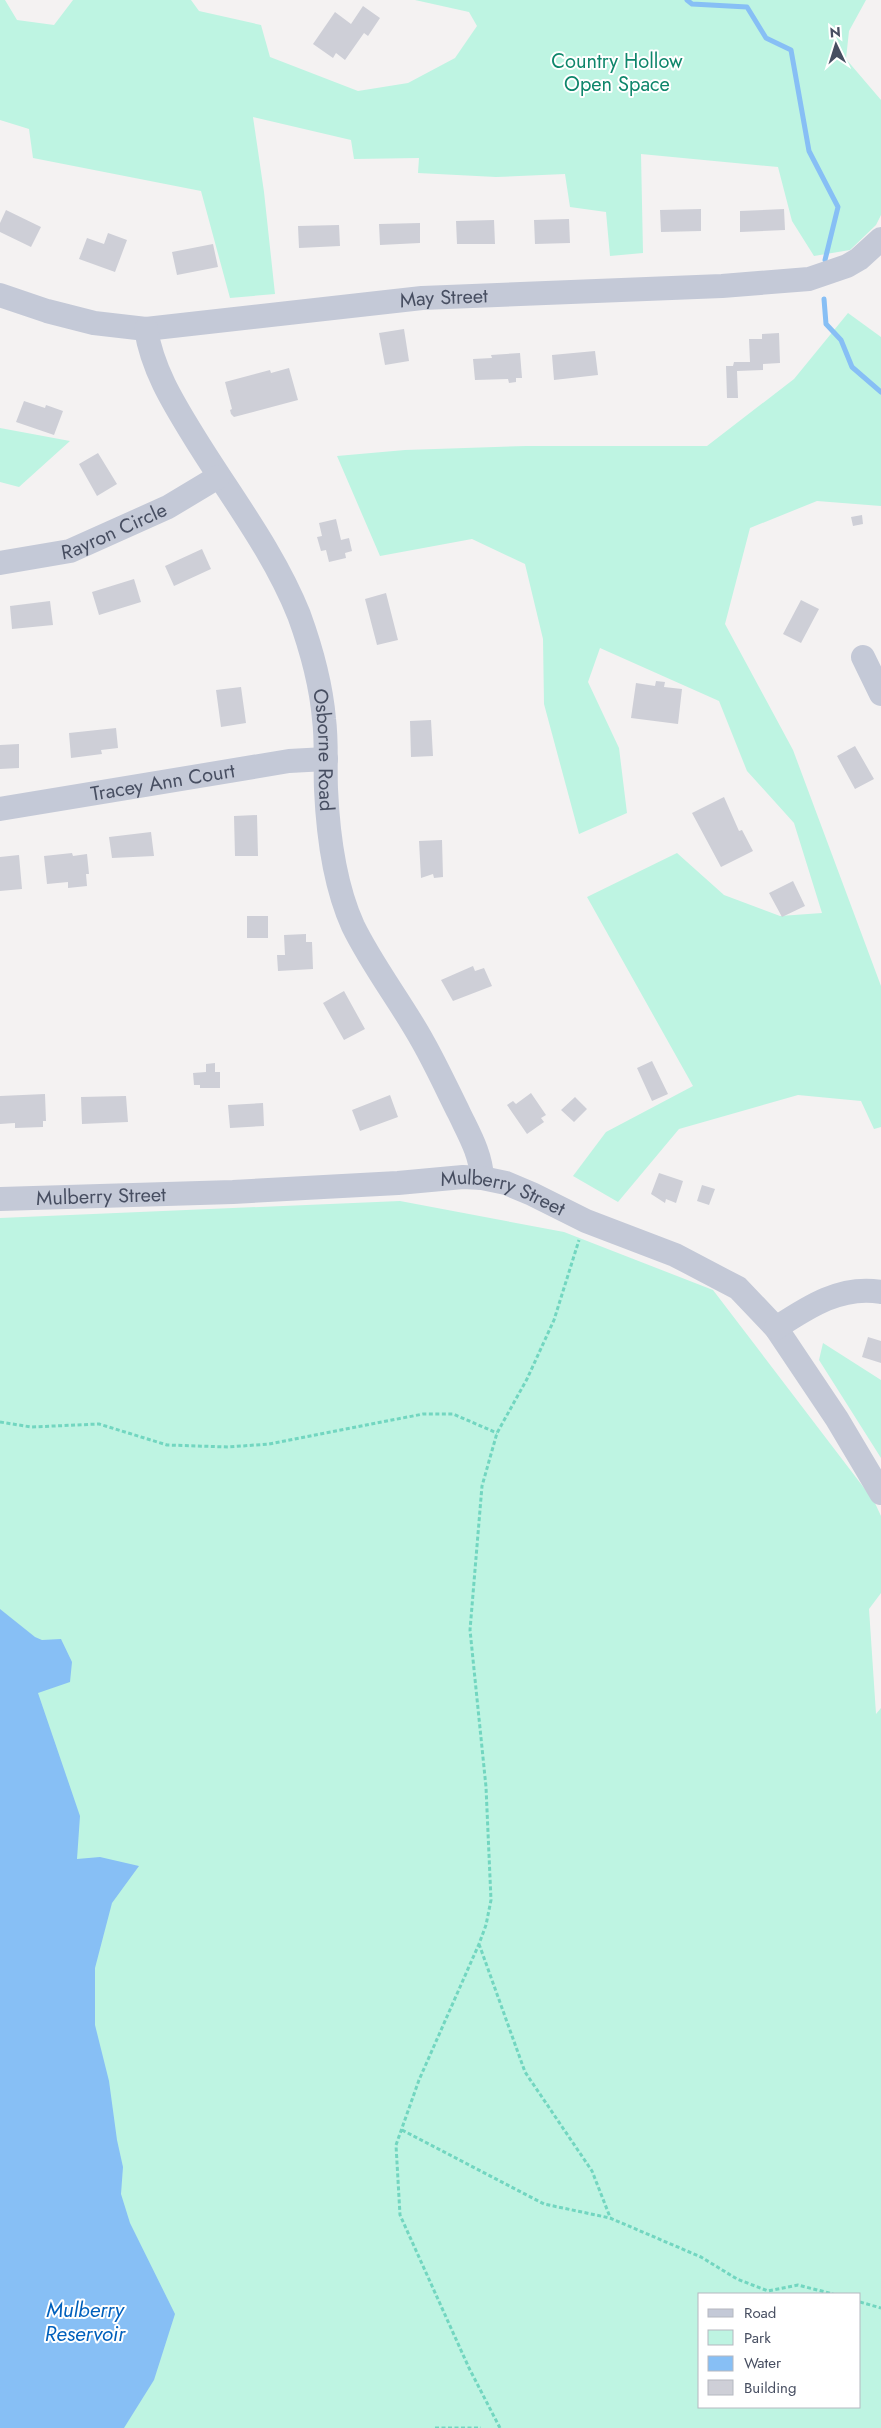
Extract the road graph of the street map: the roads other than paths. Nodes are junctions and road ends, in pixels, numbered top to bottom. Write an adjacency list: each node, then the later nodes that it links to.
1 (881, 239): 3 (street, May Street)
2 (0, 295): 3 (street, May Street)
3 (146, 329): 4 (street, Osborne Road)
4 (218, 477): 5 (street, Rayron Circle); 8 (street, Osborne Road)
5 (0, 563)
6 (863, 657): 7 (street)
7 (881, 694)
8 (326, 760): 9 (street, Tracey Ann Court); 10 (street, Osborne Road)
9 (0, 809)
10 (482, 1178): 11 (street, Mulberry Street); 13 (street, Mulberry Street)
11 (0, 1199)
12 (881, 1292): 13 (street)
13 (776, 1328): 14 (street, Mulberry Street)
14 (881, 1493)

